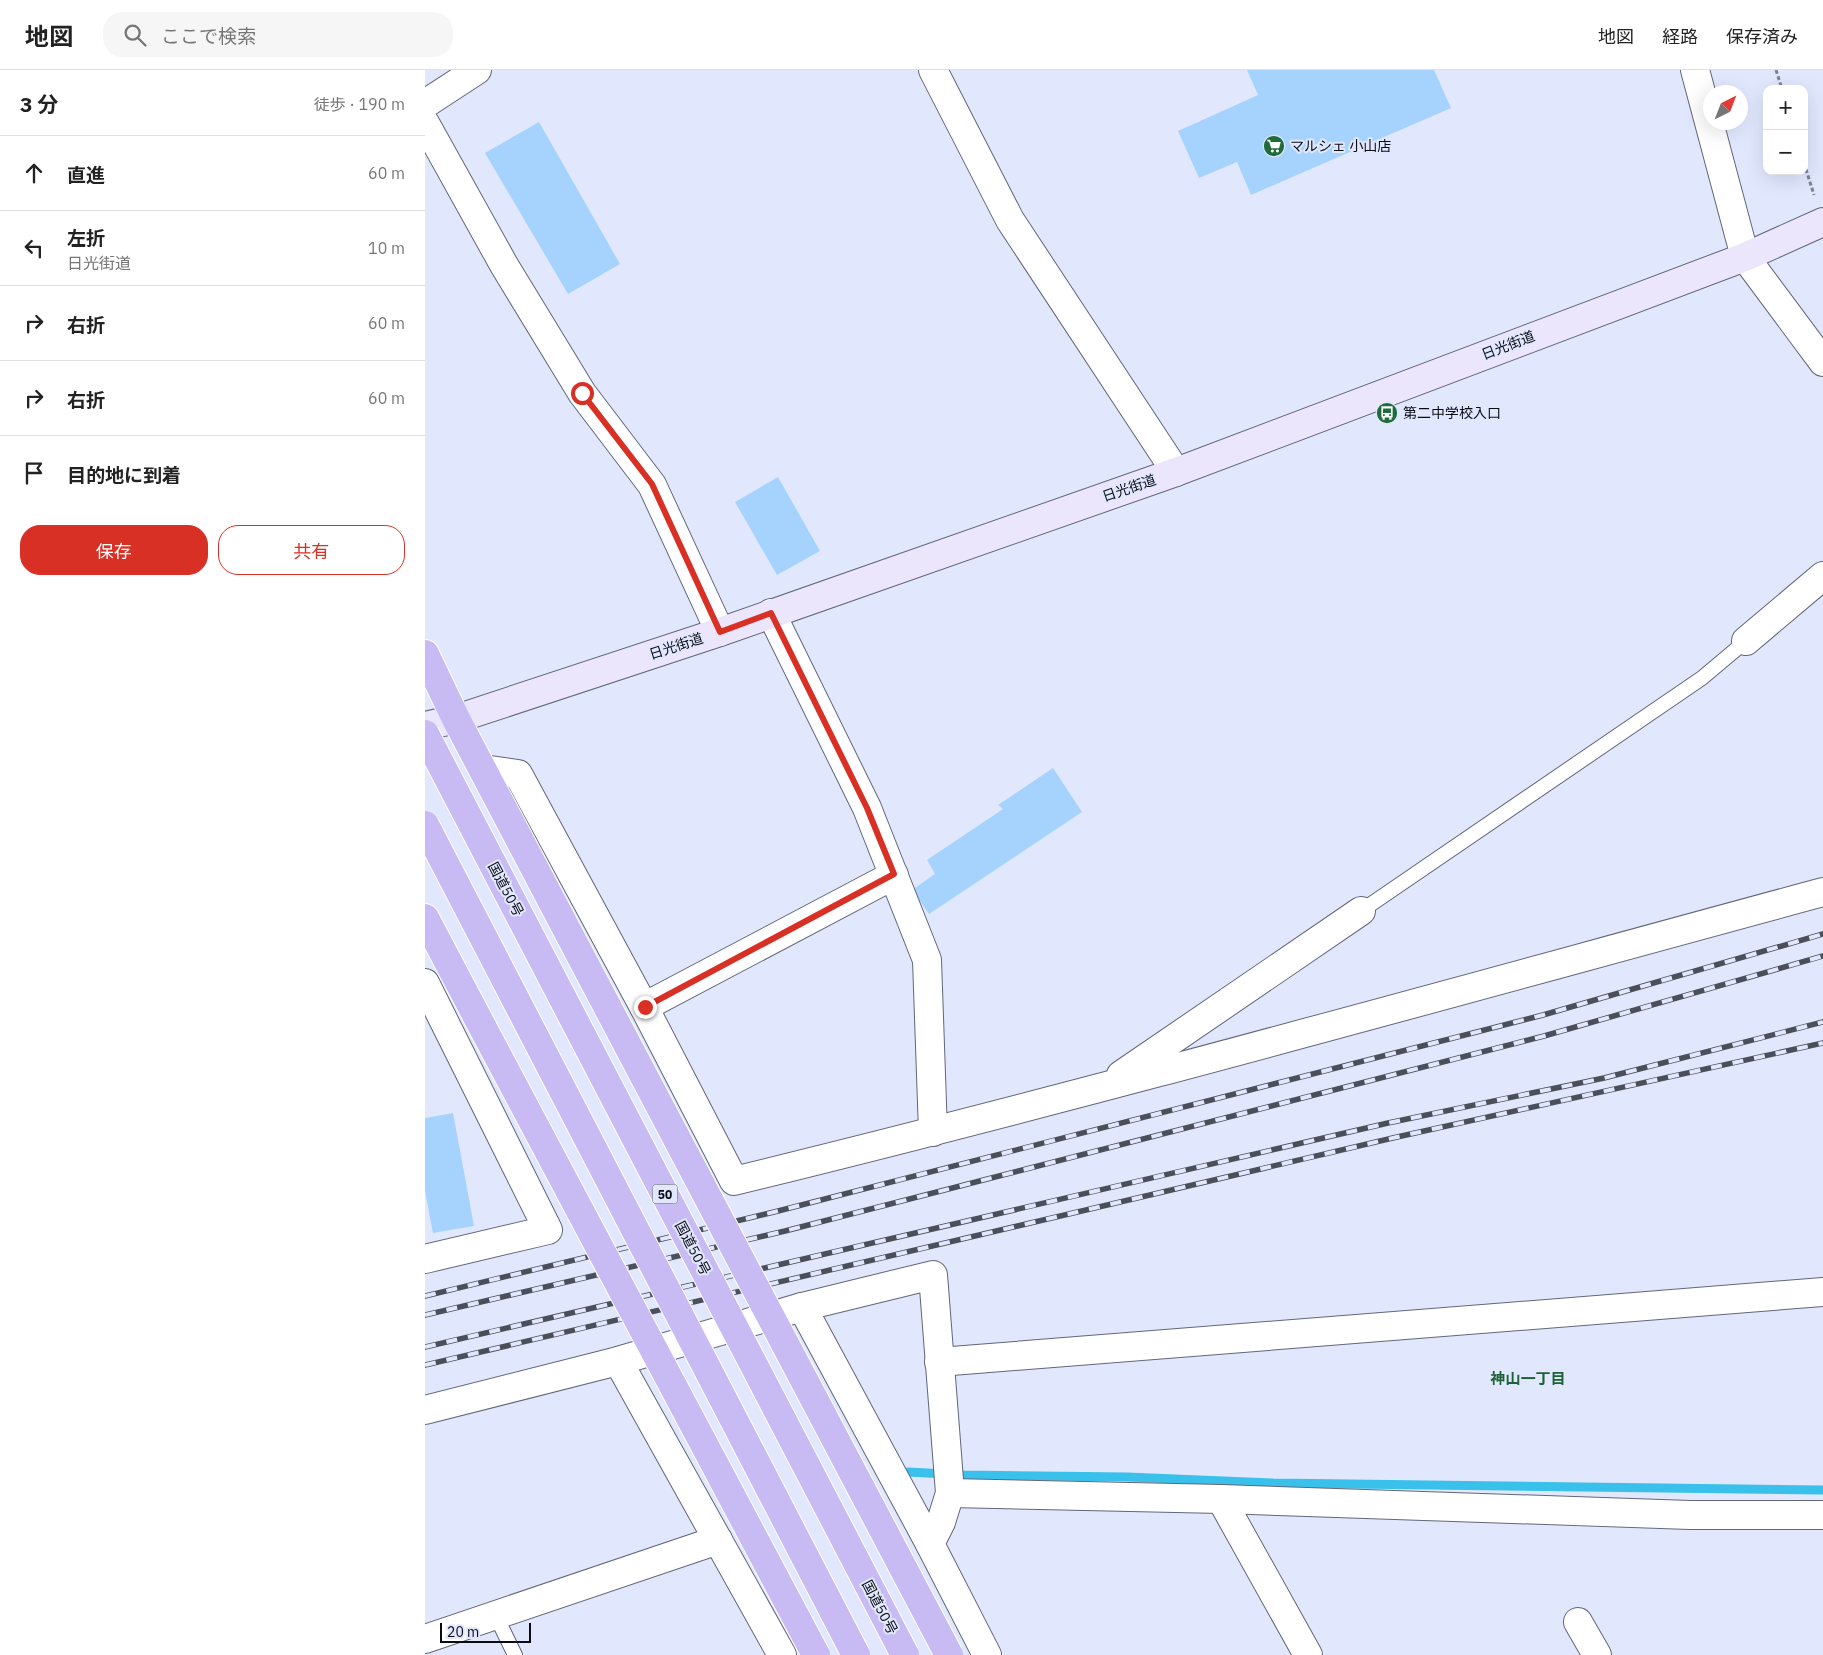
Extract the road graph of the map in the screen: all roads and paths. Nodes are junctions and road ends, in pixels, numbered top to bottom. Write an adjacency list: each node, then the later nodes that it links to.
1 (477, 70): 6 (street)
2 (933, 70): 11 (street)
3 (1695, 70): 9 (street)
4 (1776, 70): 5 (path)
5 (1781, 85)
6 (425, 104)
7 (425, 123): 14 (street)
8 (1823, 222): 9 (main road, 日光街道)
9 (1745, 257): 10 (street); 11 (main road, 日光街道)
10 (1823, 362)
11 (1175, 472): 13 (main road, 日光街道)
12 (1823, 576): 15 (street)
13 (771, 613): 14 (main road, 日光街道); 22 (street)
14 (720, 632): 17 (main road, 日光街道)
15 (1746, 641): 24 (lane)
16 (425, 654): 17 (highway)
17 (456, 718): 18 (main road, 日光街道); 20 (highway)
18 (425, 726)
19 (425, 734): 48 (highway, 国道50号 / 50, bridge)
20 (483, 769): 27 (street); 49 (highway, bridge)
21 (425, 825): 47 (highway, bridge)
22 (894, 874): 27 (street); 29 (street)
23 (1823, 892): 28 (street)
24 (1361, 911): 28 (street)
25 (425, 918): 46 (highway, bridge)
26 (425, 983): 30 (street)
27 (645, 1007): 29 (street)
28 (1103, 1088): 29 (street)
29 (933, 1132)
30 (425, 1259)
31 (1823, 1292): 34 (street)
32 (802, 1307): 33 (street); 34 (street); 40 (street)
33 (618, 1361): 35 (street); 39 (street)
34 (939, 1362): 36 (street)
35 (425, 1410)
36 (950, 1493): 37 (street); 40 (street)
37 (1221, 1498): 38 (street); 51 (street)
38 (1823, 1515)
39 (718, 1540): 41 (street); 45 (street)
40 (930, 1544): 50 (street)
41 (495, 1616): 43 (street); 44 (lane)
42 (1578, 1622): 52 (street)
43 (425, 1639)
44 (515, 1655)
45 (782, 1655)
46 (816, 1655)
47 (857, 1655)
48 (905, 1655)
49 (949, 1655)
50 (987, 1655)
51 (1308, 1655)
52 (1597, 1655)

